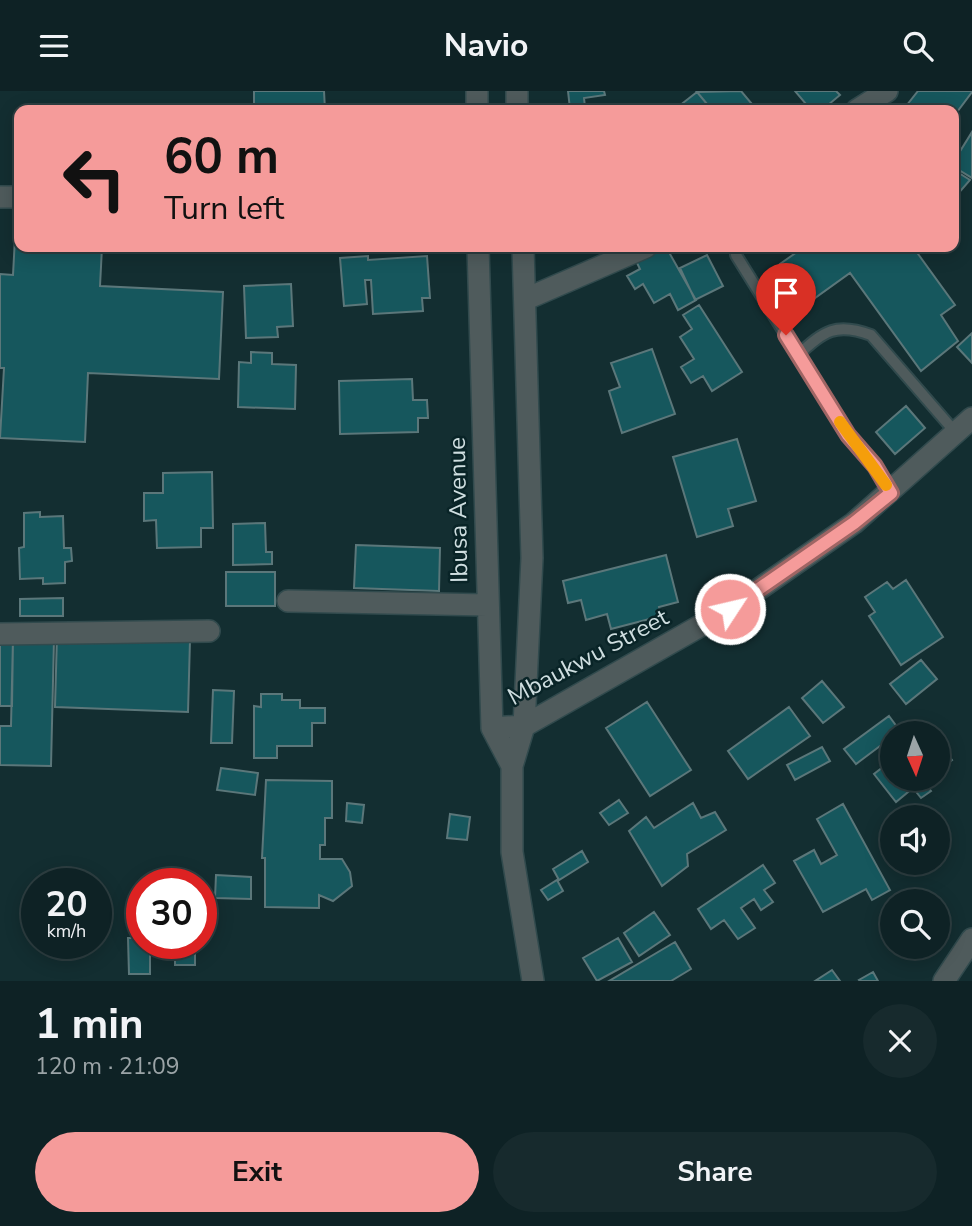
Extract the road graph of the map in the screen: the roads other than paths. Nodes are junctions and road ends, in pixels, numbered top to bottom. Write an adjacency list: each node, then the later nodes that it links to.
1 (887, 91): 2 (street)
2 (866, 105)
3 (478, 252): 13 (street, Ibusa Avenue)
4 (523, 252): 7 (street, Ibusa Avenue)
5 (634, 252): 7 (street)
6 (736, 255): 8 (lane)
7 (526, 299): 16 (street, Ibusa Avenue)
8 (798, 355): 10 (lane); 11 (lane)
9 (972, 418): 10 (street, Mbaukwu Street)
10 (956, 433): 11 (street, Mbaukwu Street)
11 (891, 493): 16 (street, Mbaukwu Street)
12 (288, 601): 13 (street)
13 (487, 605): 17 (street, Ibusa Avenue)
14 (209, 631): 15 (street)
15 (0, 634)
16 (524, 726): 17 (street, Mbaukwu Street); 18 (street, Ibusa Avenue)
17 (492, 728): 18 (street, Ibusa Avenue)
18 (512, 766): 20 (street, Ibusa Avenue)
19 (972, 939): 21 (street)
20 (533, 981)
21 (944, 981)

